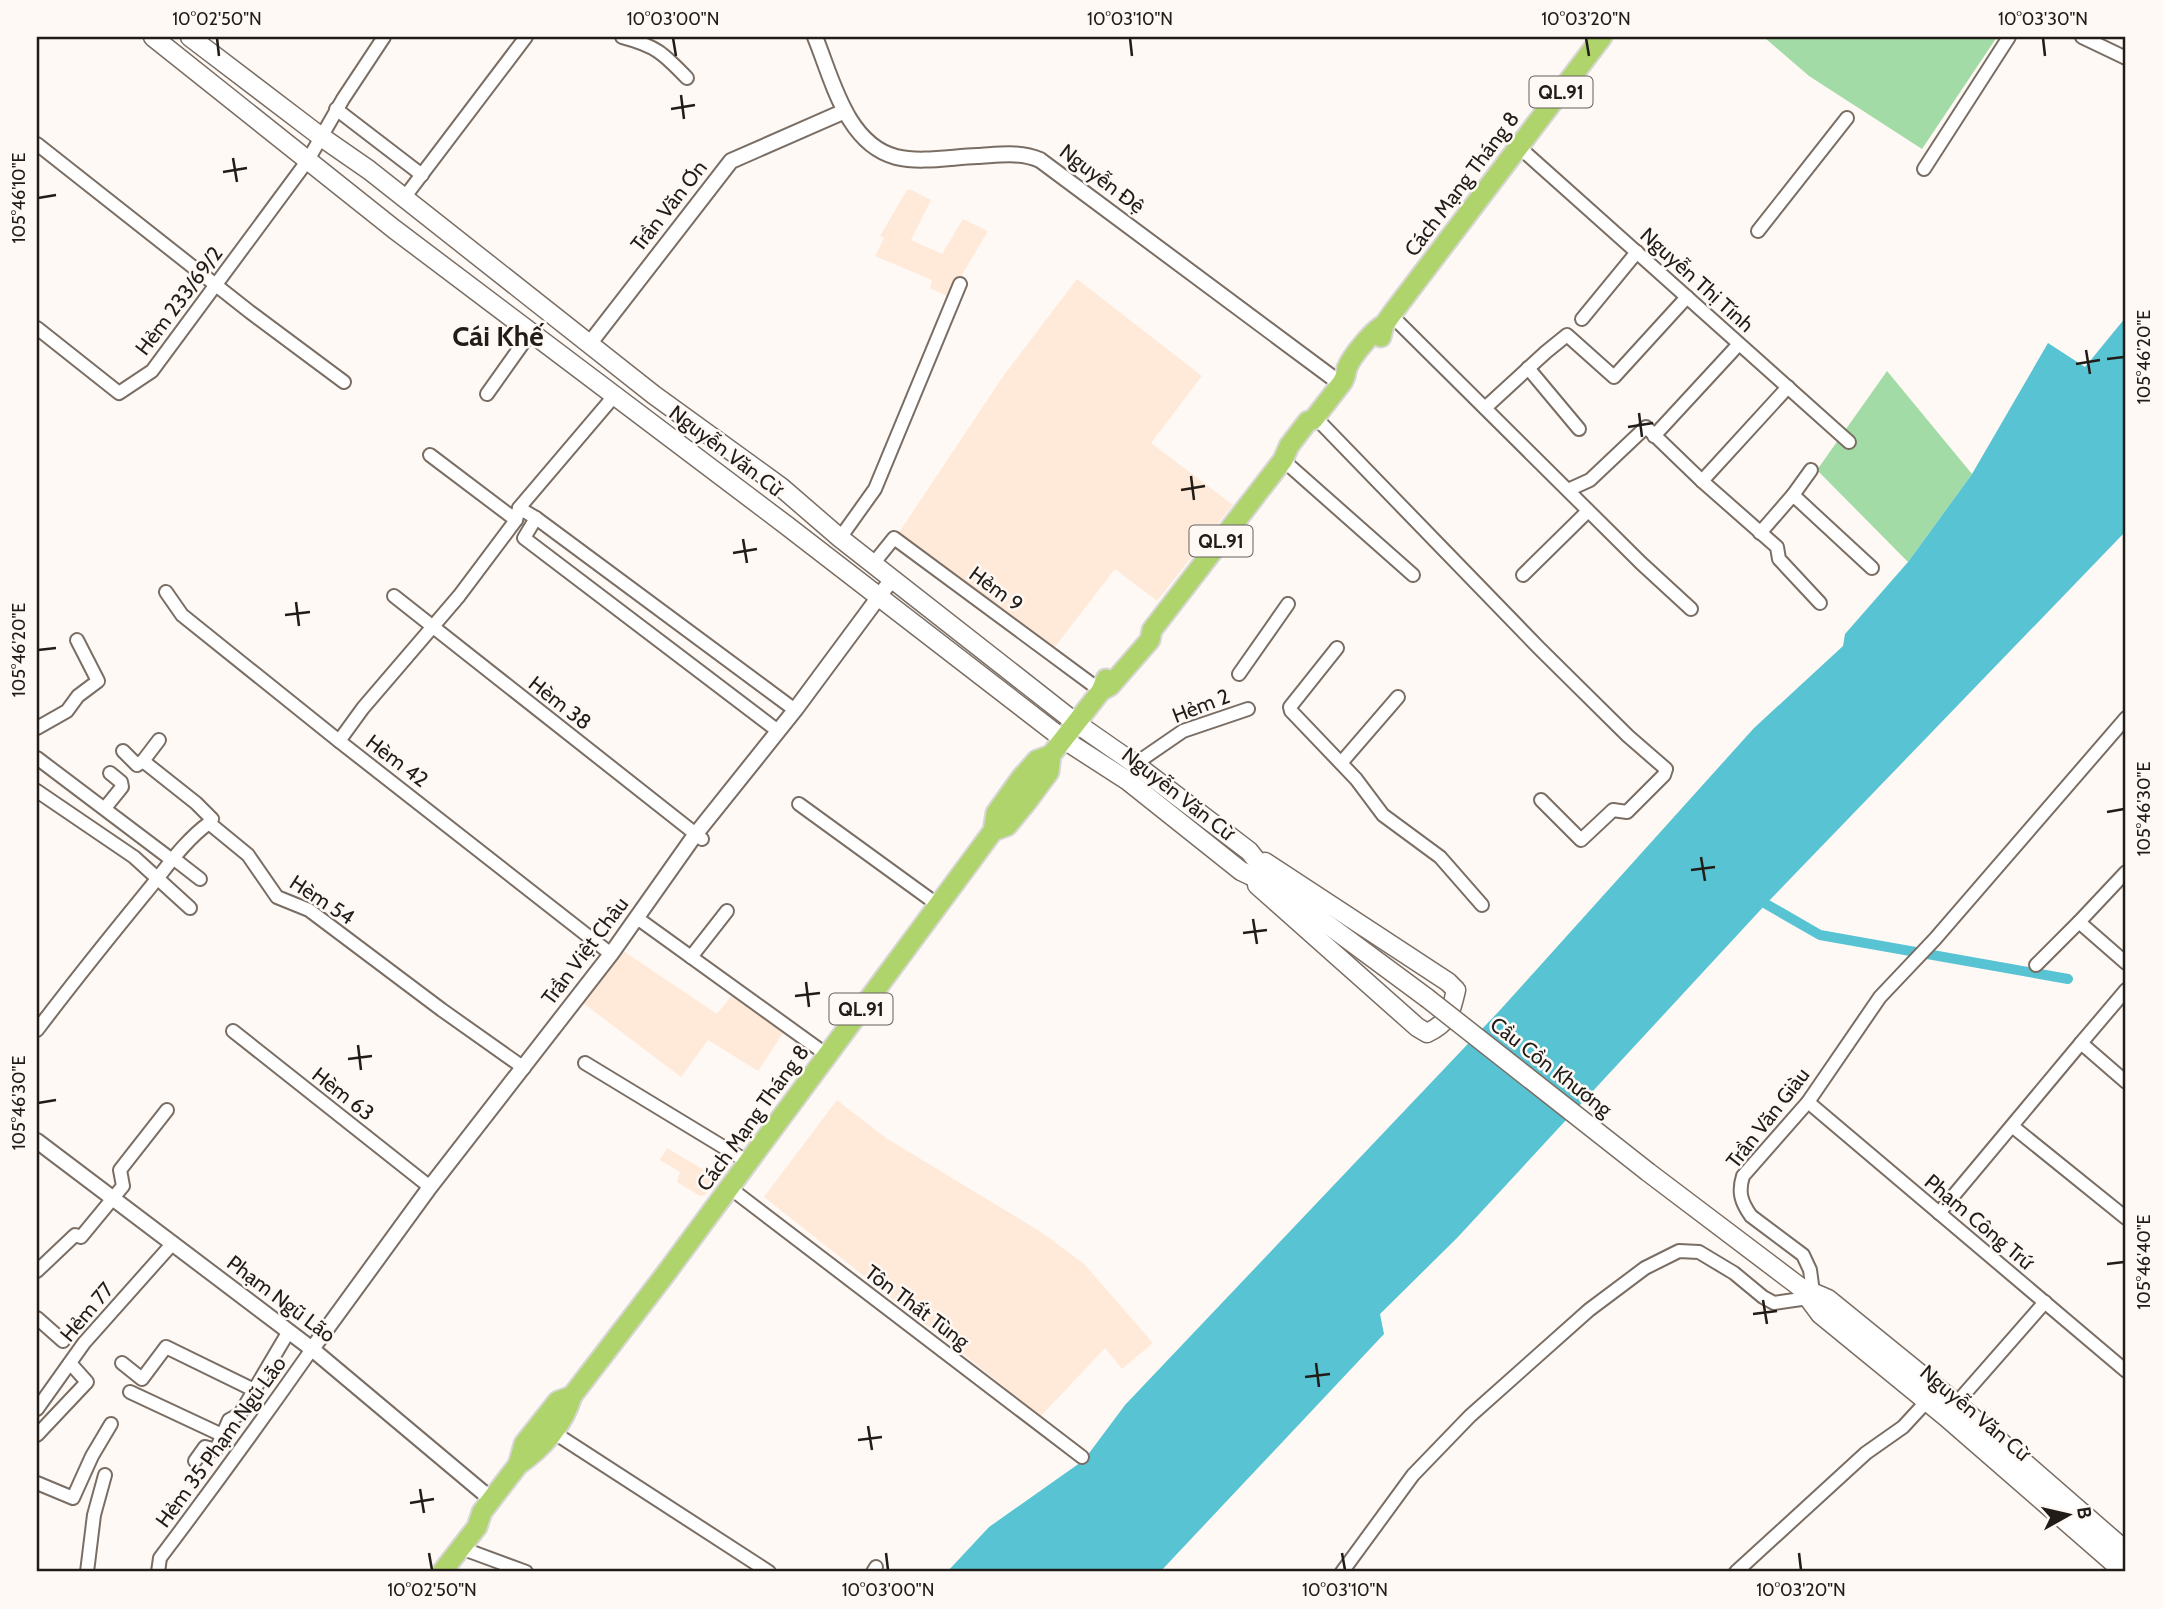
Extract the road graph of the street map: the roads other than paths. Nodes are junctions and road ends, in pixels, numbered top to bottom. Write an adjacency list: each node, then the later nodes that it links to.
1 (153, 37): 18 (main road, Nguyễn Văn Cừ)
2 (190, 37): 15 (main road, Nguyễn Văn Cừ)
3 (384, 37): 12 (street, Hẻm 233/69/2)
4 (526, 37): 20 (street)
5 (622, 37): 11 (street)
6 (815, 37): 13 (street, Nguyễn Đệ)
7 (1602, 37): 17 (highway, Cách Mạng Tháng 8 / QL.91)
8 (2009, 37): 19 (street)
9 (2082, 37): 10 (street)
10 (2126, 58)
11 (687, 78)
12 (336, 109): 15 (street, Hẻm 233/69/2); 20 (street)
13 (845, 111): 31 (street, Trần Văn Ơn); 34 (street, Nguyễn Đệ)
14 (1847, 118): 22 (street)
15 (320, 136): 18 (street, Hẻm 233/69/2); 21 (main road, Nguyễn Văn Cừ)
16 (37, 144): 24 (street)
17 (1520, 147): 23 (street, Nguyễn Thị Tính); 28 (highway, Cách Mạng Tháng 8 / QL.91)
18 (308, 160): 24 (street, Hẻm 233/69/2); 30 (main road, Nguyễn Văn Cừ)
19 (1924, 169)
20 (422, 175): 21 (street)
21 (404, 198): 31 (main road, Nguyễn Văn Cừ)
22 (1758, 232)
23 (1637, 252): 26 (street, Nguyễn Thị Tính); 27 (street)
24 (216, 284): 29 (street, Hẻm 233/69/2); 35 (street)
25 (960, 284): 54 (street)
26 (1687, 297): 32 (street, Nguyễn Thị Tính); 33 (street)
27 (1582, 319)
28 (1388, 320): 34 (highway, Cách Mạng Tháng 8 / QL.91); 39 (street)
29 (37, 328)
30 (531, 332): 37 (street); 38 (main road, Nguyễn Văn Cừ)
31 (590, 343): 54 (main road, Nguyễn Văn Cừ)
32 (1739, 344): 36 (street, Nguyễn Thị Tính); 42 (street)
33 (1528, 368): 39 (street); 41 (street)
34 (1344, 381): 40 (highway, Cách Mạng Tháng 8 / QL.91)
35 (344, 382)
36 (1788, 387): 43 (street, Nguyễn Thị Tính); 47 (street)
37 (487, 394)
38 (615, 396): 51 (street); 62 (main road, Nguyễn Văn Cừ)
39 (1485, 408): 48 (street)
40 (1314, 419): 45 (highway, Cách Mạng Tháng 8 / QL.91); 88 (street)
41 (1579, 429)
42 (1654, 436): 47 (street); 48 (street)
43 (1849, 442)
44 (430, 455): 51 (street)
45 (1286, 455): 57 (street); 70 (highway, Cách Mạng Tháng 8 / QL.91)
46 (1811, 470): 49 (street)
47 (1702, 481): 53 (street)
48 (1567, 490): 50 (street)
49 (1793, 495): 53 (street); 56 (street)
50 (1588, 511): 58 (street); 65 (street)
51 (517, 514): 52 (street); 66 (street)
52 (536, 518): 73 (street); 77 (street)
53 (1760, 533): 63 (street)
54 (840, 538): 55 (main road, Nguyễn Văn Cừ)
55 (873, 564): 59 (main road, Nguyễn Văn Cừ); 70 (street, Hẻm 9)
56 (1872, 568)
57 (1413, 575)
58 (1523, 576)
59 (892, 579): 62 (street, Trần Việt Châu); 75 (main road, Nguyễn Văn Cừ)
60 (166, 592): 80 (street, Hèm 42)
61 (394, 596): 66 (street, Hèm 38)
62 (879, 596): 73 (street, Trần Việt Châu); 78 (main road, Nguyễn Văn Cừ)
63 (1820, 603)
64 (1288, 604): 69 (street)
65 (1691, 609)
66 (432, 627): 80 (street); 92 (street, Hèm 38)
67 (77, 640): 76 (street)
68 (1337, 648): 84 (street)
69 (1239, 674)
70 (1101, 691): 75 (highway, Cách Mạng Tháng 8 / QL.91)
71 (1398, 697): 84 (street)
72 (1248, 709): 85 (street, Hẻm 2)
73 (795, 710): 77 (street, Trần Việt Châu)
74 (2126, 718): 119 (street, Trần Văn Giàu)
75 (1076, 723): 78 (highway, Cách Mạng Tháng 8 / QL.91); 85 (main road, Nguyễn Văn Cừ)
76 (37, 728)
77 (778, 731): 92 (street, Trần Việt Châu)
78 (1063, 739): 95 (main road, Nguyễn Văn Cừ); 100 (highway, Cách Mạng Tháng 8 / QL.91)
79 (159, 740): 83 (street)
80 (339, 741): 106 (street, Hèm 42)
81 (123, 751): 83 (street, Hèm 54)
82 (37, 758): 90 (street)
83 (143, 761): 91 (street, Hèm 54)
84 (1341, 763): 101 (street)
85 (1135, 764): 93 (main road, Nguyễn Văn Cừ)
86 (110, 773): 90 (street)
87 (37, 791): 97 (street)
88 (1541, 800)
89 (799, 804): 100 (street)
90 (105, 808): 94 (street)
91 (209, 824): 94 (street); 117 (street, Hèm 54)
92 (699, 837): 104 (street, Trần Việt Châu)
93 (1249, 852): 95 (main road); 99 (main road, Nguyễn Văn Cừ)
94 (172, 859): 97 (street); 98 (street)
95 (1241, 871): 99 (main road, Nguyễn Văn Cừ)
96 (2126, 872): 105 (street)
97 (158, 878): 102 (street); 112 (street)
98 (200, 879)
99 (1281, 890): 111 (main road, Nguyễn Văn Cừ)
100 (938, 905): 115 (highway, Cách Mạng Tháng 8 / QL.91)
101 (1482, 905)
102 (190, 908)
103 (727, 911): 107 (street)
104 (637, 918): 106 (street, Trần Việt Châu); 107 (street)
105 (2079, 922): 108 (street); 109 (street)
106 (611, 954): 117 (street, Trần Việt Châu)
107 (691, 957): 115 (street)
108 (2126, 962)
109 (2036, 965)
110 (2126, 990): 114 (street)
111 (1427, 998): 124 (main road, Cầu Cồn Khương, bridge)
112 (37, 1030)
113 (233, 1031): 125 (street, Hèm 63)
114 (2081, 1044): 118 (street); 121 (street)
115 (827, 1055): 123 (highway, Cách Mạng Tháng 8 / QL.91)
116 (584, 1063): 123 (street)
117 (524, 1068): 125 (street, Trần Việt Châu)
118 (2126, 1082)
119 (1808, 1102): 128 (street, Phạm Công Trứ); 132 (street, Trần Văn Giàu)
120 (167, 1110): 127 (street)
121 (2012, 1126): 128 (street); 129 (street)
122 (37, 1141): 127 (street, Phạm Ngũ Lão)
123 (748, 1162): 126 (highway, Cách Mạng Tháng 8 / QL.91)
124 (1648, 1172): 132 (main road, Nguyễn Văn Cừ)
125 (429, 1187): 137 (street, Trần Việt Châu)
126 (730, 1188): 145 (highway, Cách Mạng Tháng 8 / QL.91); 153 (street, Tôn Thất Tùng)
127 (114, 1199): 130 (street, Phạm Ngũ Lão); 131 (street)
128 (1939, 1213): 133 (street, Phạm Công Trứ)
129 (2126, 1218)
130 (173, 1243): 135 (street, Phạm Ngũ Lão); 138 (street, Hẻm 77)
131 (37, 1272)
132 (1807, 1292): 146 (main road, Nguyễn Văn Cừ); 148 (main road, Nguyễn Văn Cừ); 167 (street)
133 (2045, 1302): 140 (street, Phạm Công Trứ); 148 (street)
134 (37, 1318): 136 (street)
135 (289, 1331): 137 (street, Phạm Ngũ Lão); 142 (street)
136 (63, 1341)
137 (312, 1349): 158 (street, Phạm Ngũ Lão); 162 (street, Hẻm 35 Phạm Ngũ Lão)
138 (70, 1363): 144 (street, Hẻm 77); 151 (street)
139 (122, 1363): 142 (street)
140 (2126, 1371)
141 (37, 1387): 144 (street)
142 (254, 1390): 152 (street)
143 (130, 1392): 152 (street)
144 (49, 1395): 147 (street, Hẻm 77)
145 (572, 1396): 150 (highway, Cách Mạng Tháng 8 / QL.91); 155 (highway, Cách Mạng Tháng 8 / QL.91)
146 (1927, 1401): 148 (main road, Nguyễn Văn Cừ); 168 (street)
147 (37, 1409)
148 (1951, 1410): 160 (main road, Nguyễn Văn Cừ); 169 (main road, Nguyễn Văn Cừ)
149 (111, 1424): 157 (street)
150 (553, 1432): 155 (highway, Cách Mạng Tháng 8 / QL.91); 166 (street)
151 (37, 1435)
152 (222, 1435): 154 (street)
153 (1082, 1457)
154 (195, 1461)
155 (518, 1465): 158 (highway, Cách Mạng Tháng 8 / QL.91)
156 (106, 1475): 161 (street)
157 (37, 1483)
158 (487, 1506): 159 (highway, Cách Mạng Tháng 8 / QL.91); 163 (highway, Cách Mạng Tháng 8 / QL.91)
159 (461, 1548): 164 (highway, Cách Mạng Tháng 8 / QL.91); 165 (street)
160 (2126, 1551)
161 (87, 1572)
162 (158, 1572)
163 (426, 1572)
164 (442, 1572)
165 (526, 1572)
166 (769, 1572)
167 (1342, 1572)
168 (1736, 1572)
169 (2124, 1572)

